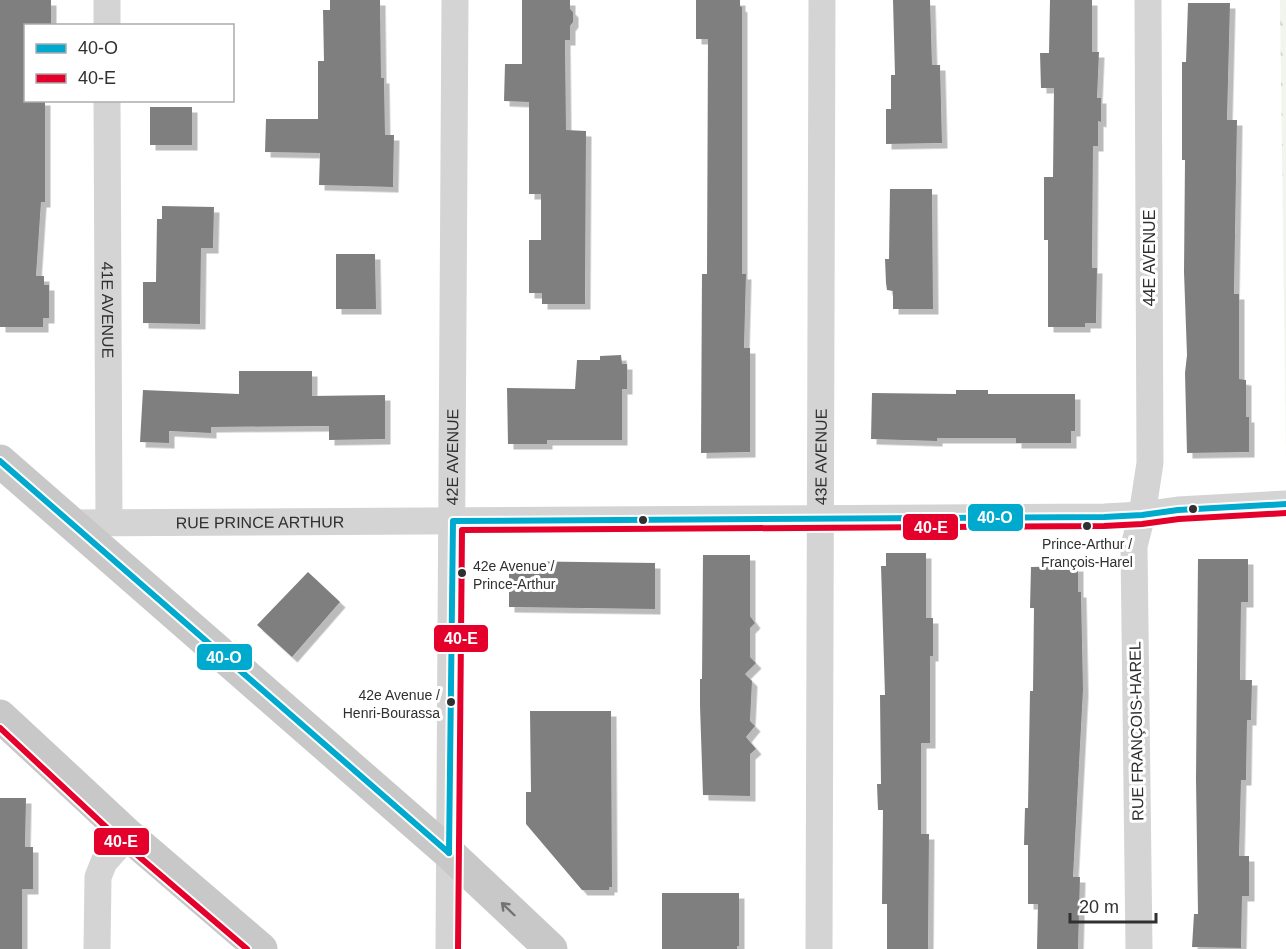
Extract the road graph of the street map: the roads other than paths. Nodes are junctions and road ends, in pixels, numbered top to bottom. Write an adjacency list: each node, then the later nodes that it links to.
1 (107, 0): 5 (street)
2 (455, 0): 12 (street, 42E AVENUE)
3 (822, 0): 10 (street, 43E AVENUE)
4 (1148, 0): 9 (street, 44E AVENUE)
5 (107, 24)
6 (107, 102): 11 (street, 41E AVENUE)
7 (0, 461): 13 (main road)
8 (1286, 504): 9 (street, RUE PRINCE ARTHUR)
9 (1142, 515): 10 (street, RUE PRINCE ARTHUR); 22 (street, RUE FRANÇOIS-HAREL)
10 (822, 518): 12 (street, RUE PRINCE ARTHUR); 21 (street, 43E AVENUE)
11 (110, 521): 12 (street, RUE PRINCE ARTHUR); 13 (street, RUE PRINCE ARTHUR)
12 (453, 521): 16 (street, 42E AVENUE)
13 (70, 523): 16 (main road)
14 (0, 716): 15 (main road)
15 (128, 835): 17 (street); 18 (main road)
16 (449, 853): 19 (street, 42E AVENUE); 20 (main road, one-way to 16)
17 (97, 949)
18 (261, 949)
19 (449, 949)
20 (551, 949)
21 (819, 949)
22 (1139, 949)

